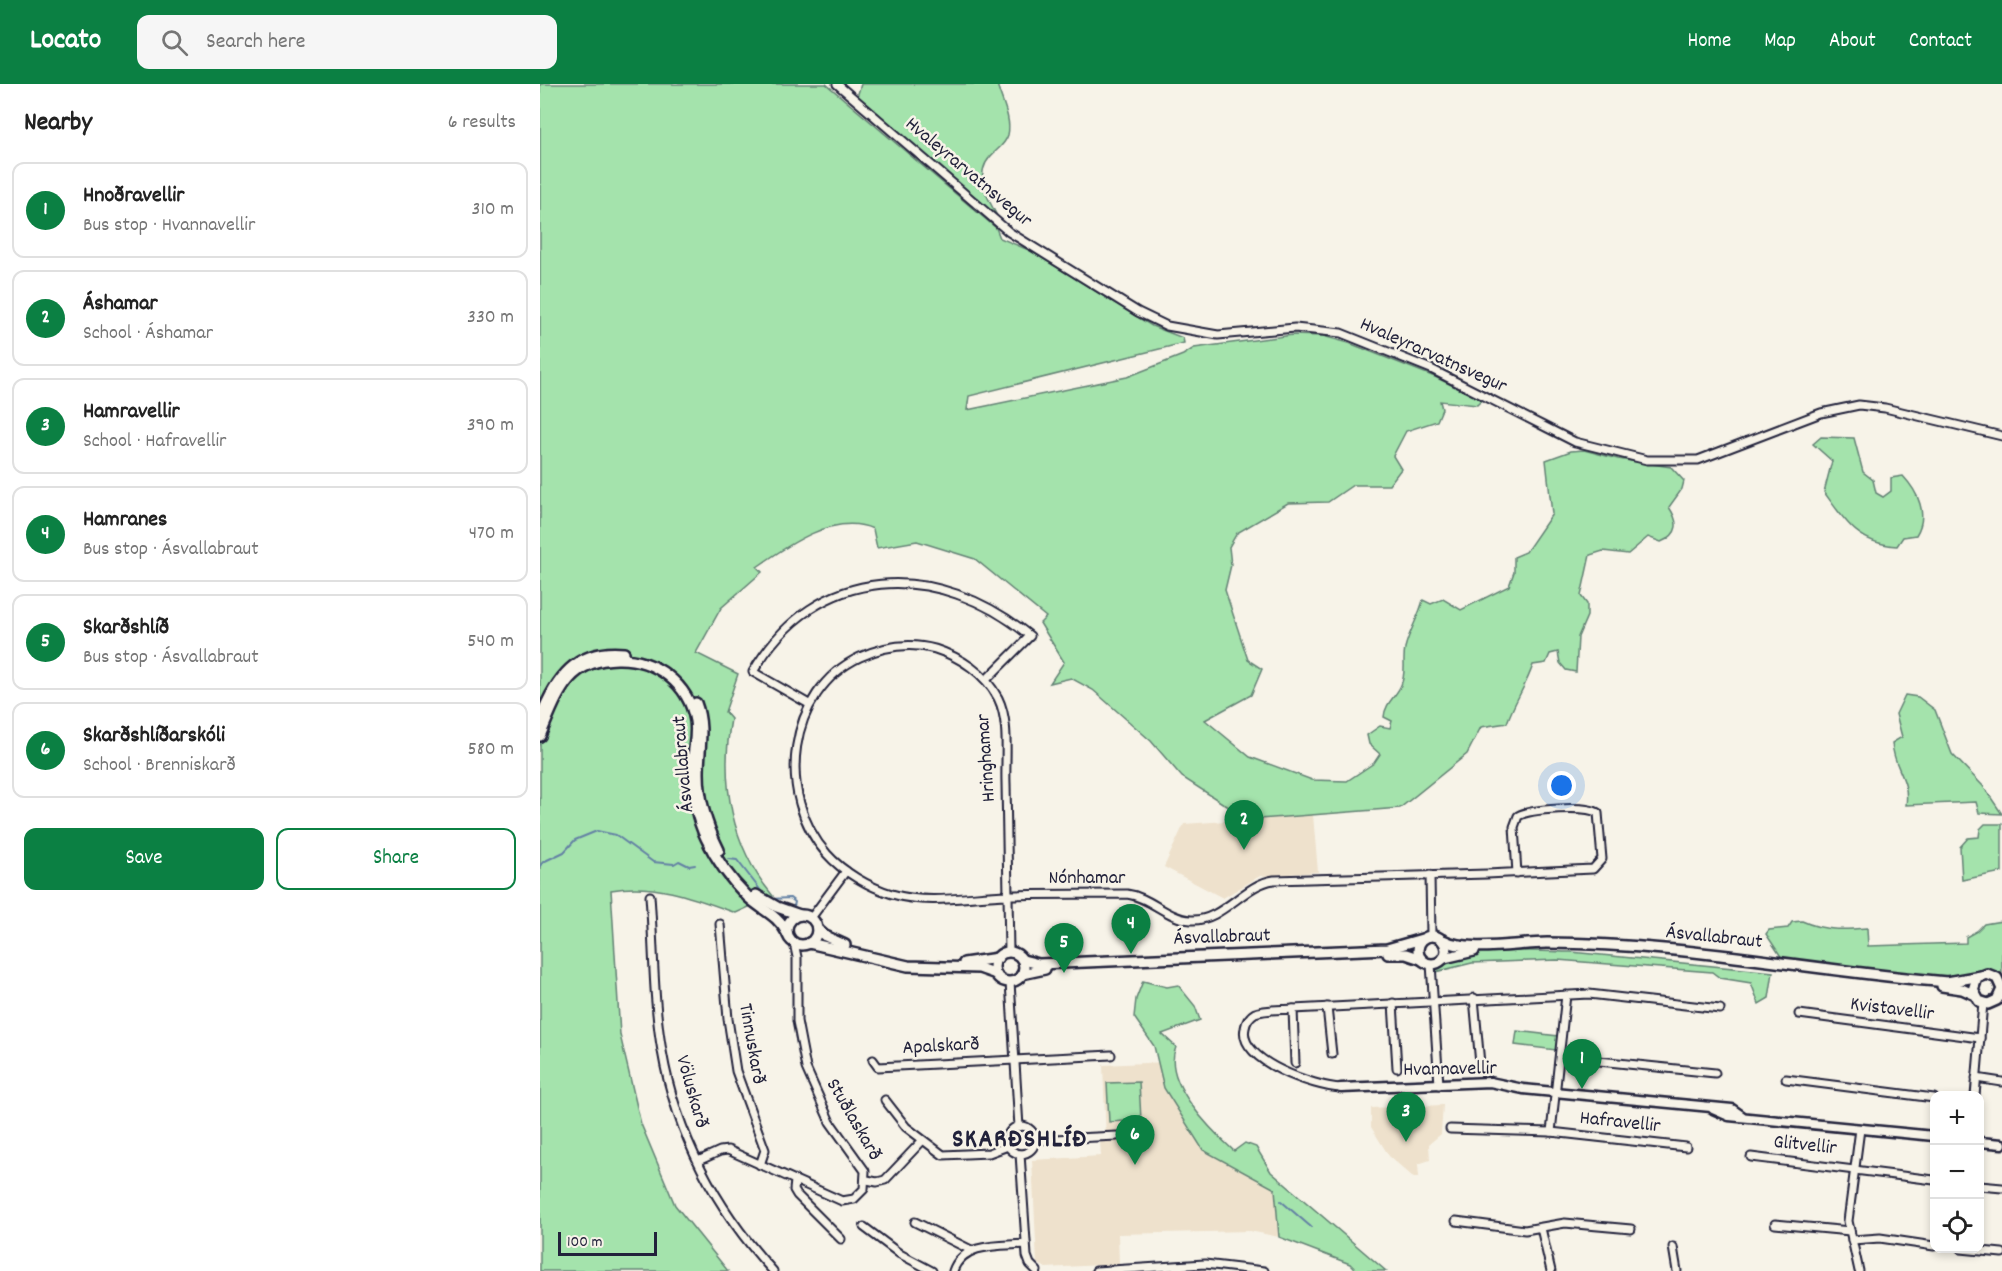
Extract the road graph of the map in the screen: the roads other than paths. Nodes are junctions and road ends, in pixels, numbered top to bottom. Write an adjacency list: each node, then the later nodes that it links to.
1 (837, 84): 2 (street, Hvaleyrarvatnsvegur)
2 (2002, 436)
3 (986, 680): 4 (street, Hringhamar); 4 (street); 10 (street, Hringhamar)
4 (809, 704): 7 (street, Hringhamar)
5 (540, 719): 12 (main road, Ásvallabraut)
6 (540, 736): 16 (main road, Ásvallabraut)
7 (846, 871): 10 (street, Hringhamar); 13 (street)
8 (1517, 873): 8 (street, Nónhamar); 9 (street, Nónhamar)
9 (1430, 875): 10 (street, Nónhamar); 17 (street)
10 (1008, 895): 21 (street, Hringhamar)
11 (650, 896): 77 (street, Völuskarð)
12 (800, 915): 13 (main road); 16 (main road)
13 (811, 918): 15 (main road)
14 (720, 924): 78 (street, Tinnuskarð)
15 (817, 928): 20 (main road); 23 (main road)
16 (787, 933): 19 (main road)
17 (1427, 937): 18 (main road); 25 (main road); 26 (main road, Ásvallabraut)
18 (1443, 940): 24 (main road); 30 (main road, Ásvallabraut)
19 (794, 943): 20 (main road); 22 (street, Stuðlaskarð)
20 (808, 944): 22 (street); 28 (main road)
21 (1009, 952): 23 (main road); 26 (main road)
22 (797, 957): 81 (street, Stuðlaskarð)
23 (998, 958): 28 (main road)
24 (1444, 958): 27 (main road); 34 (main road, Ásvallabraut)
25 (1421, 959): 27 (main road); 29 (main road, Ásvallabraut)
26 (1023, 960): 29 (main road)
27 (1431, 964): 36 (street)
28 (996, 974): 31 (main road)
29 (1022, 974): 31 (main road)
30 (1981, 976): 32 (main road); 34 (main road)
31 (1010, 982): 49 (street)
32 (2001, 985): 37 (main road)
33 (1566, 994): 35 (street); 42 (street); 47 (street, Hafravellir)
34 (1973, 994): 39 (main road)
35 (1474, 998): 36 (street); 51 (street)
36 (1434, 1000): 38 (street); 57 (street)
37 (1999, 1000): 39 (main road)
38 (1394, 1003): 40 (street); 52 (street)
39 (1983, 1003): 44 (street)
40 (1327, 1007): 41 (street); 45 (street)
41 (1293, 1009): 50 (street); 58 (street)
42 (1720, 1009)
43 (1799, 1014): 44 (street, Kvistavellir)
44 (1980, 1038): 54 (street)
45 (1332, 1054)
46 (1112, 1055): 49 (street)
47 (1560, 1057): 53 (street); 60 (street, Hafravellir)
48 (873, 1060): 49 (street, Apalskarð)
49 (1014, 1060): 63 (street)
50 (1295, 1063)
51 (1480, 1064)
52 (1397, 1068)
53 (1715, 1073)
54 (1976, 1078): 56 (street); 59 (street)
55 (1786, 1079): 61 (street)
56 (2002, 1082)
57 (1439, 1085): 58 (street, Hvannavellir); 60 (street, Hvannavellir)
58 (1337, 1088)
59 (1975, 1091)
60 (1556, 1092): 64 (street, Hvannavellir); 66 (street, Hafravellir)
61 (1930, 1097)
62 (885, 1100): 70 (street)
63 (1019, 1127): 69 (street); 73 (street)
64 (1860, 1128): 67 (street, Hvannavellir); 79 (street, Glitvellir)
65 (1450, 1129): 66 (street, Hafravellir)
66 (1551, 1132): 74 (street, Hafravellir)
67 (1930, 1135)
68 (1117, 1136): 69 (street)
69 (1034, 1140): 75 (street)
70 (922, 1141): 73 (street); 81 (street)
71 (1984, 1142): 72 (street)
72 (2002, 1144)
73 (1008, 1146): 75 (street)
74 (1686, 1147)
75 (1020, 1154): 94 (street)
76 (1751, 1157): 79 (street, Glitvellir)
77 (698, 1161): 78 (street, Stuðlaskarð); 101 (street, Völuskarð)
78 (759, 1165): 82 (street, Stuðlaskarð)
79 (1856, 1168): 80 (street, Glitvellir); 91 (street, Glitvellir)
80 (1930, 1179)
81 (867, 1180): 82 (street, Stuðlaskarð)
82 (795, 1181): 92 (street)
83 (1984, 1186): 84 (street)
84 (2002, 1188)
85 (1456, 1221): 89 (street)
86 (915, 1222): 97 (street)
87 (1775, 1224): 91 (street)
88 (864, 1227): 102 (street)
89 (1541, 1228): 90 (street); 107 (street)
90 (1631, 1229)
91 (1850, 1231): 93 (street, Glitvellir)
92 (841, 1239)
93 (1852, 1240): 95 (street); 109 (street, Glitvellir)
94 (1026, 1244): 97 (street); 104 (street)
95 (1930, 1245)
96 (1673, 1247): 108 (street)
97 (971, 1250): 103 (street)
98 (1984, 1251): 99 (street)
99 (2002, 1253)
100 (1117, 1270): 105 (street); 106 (street)
101 (773, 1271)
102 (932, 1271)
103 (953, 1271)
104 (1037, 1271)
105 (1096, 1271)
106 (1264, 1271)
107 (1551, 1271)
108 (1677, 1271)
109 (1859, 1271)

